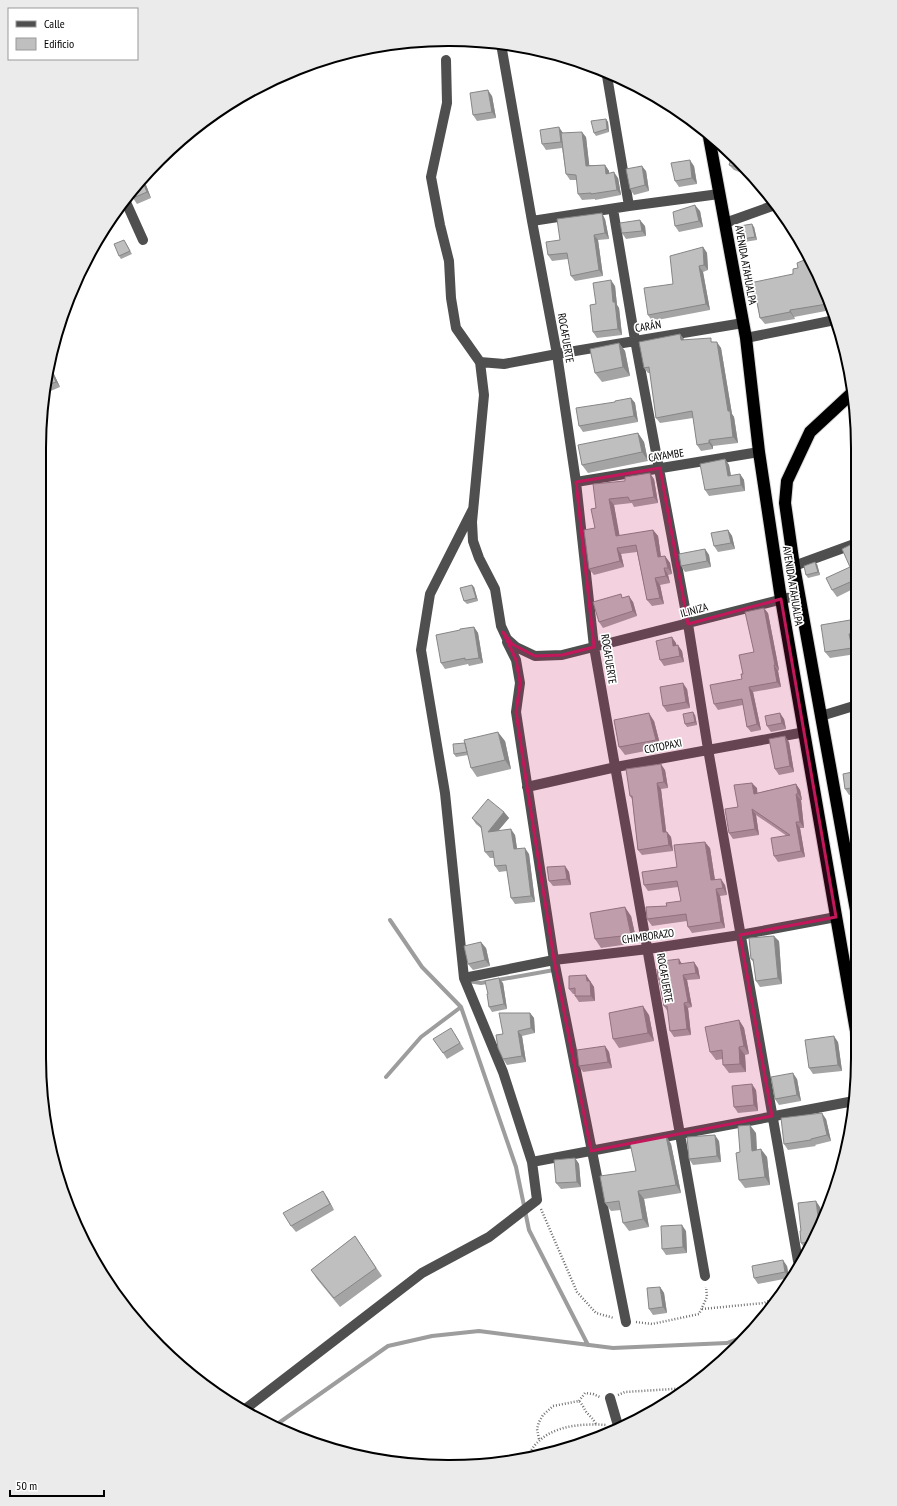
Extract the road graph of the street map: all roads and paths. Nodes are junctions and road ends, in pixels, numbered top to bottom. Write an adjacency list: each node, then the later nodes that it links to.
1 (502, 49): 10 (street, ROCAFUERTE)
2 (446, 60): 18 (street)
3 (608, 79): 7 (street)
4 (711, 143): 5 (highway, AVENIDA ATAHUALPA)
5 (719, 194): 7 (street); 11 (highway, AVENIDA ATAHUALPA)
6 (127, 205): 12 (street)
7 (629, 206): 9 (street)
8 (770, 207): 11 (street)
9 (613, 209): 10 (street); 16 (street)
10 (532, 221): 17 (street, ROCAFUERTE)
11 (725, 223): 14 (highway, AVENIDA ATAHUALPA)
12 (143, 240)
13 (831, 321): 15 (street)
14 (743, 323): 15 (highway, AVENIDA ATAHUALPA); 16 (street, CARÁN)
15 (746, 338): 20 (highway, AVENIDA ATAHUALPA)
16 (635, 340): 17 (street, CARÁN); 21 (street)
17 (557, 354): 18 (street, CARÁN); 22 (street, ROCAFUERTE)
18 (480, 362): 23 (street)
19 (848, 397): 25 (highway, AVENIDA ATAHUALPA)
20 (760, 452): 21 (street, CAYAMBE); 27 (highway, AVENIDA ATAHUALPA)
21 (660, 468): 22 (street, CAYAMBE); 28 (street)
22 (576, 482): 30 (street, ROCAFUERTE)
23 (473, 509): 29 (street); 42 (street)
24 (851, 545): 25 (street)
25 (794, 566): 26 (highway, AVENIDA ATAHUALPA)
26 (799, 595): 27 (street, ILINIZA); 32 (highway, AVENIDA ATAHUALPA)
27 (781, 599): 28 (street, ILINIZA); 33 (highway, AVENIDA ATAHUALPA)
28 (688, 624): 30 (street, ILINIZA); 34 (street)
29 (503, 632): 30 (street, ILINIZA); 36 (street)
30 (594, 647): 35 (street, ROCAFUERTE)
31 (851, 707): 32 (street)
32 (821, 716): 37 (highway, AVENIDA ATAHUALPA)
33 (805, 732): 34 (street, COTOPAXI); 38 (highway, AVENIDA ATAHUALPA)
34 (708, 749): 35 (street, COTOPAXI); 39 (street)
35 (616, 767): 36 (street, COTOPAXI); 40 (street, ROCAFUERTE)
36 (527, 787): 41 (street)
37 (851, 873)
38 (836, 916): 39 (street, CHIMBORAZO); 43 (highway, AVENIDA ATAHUALPA)
39 (740, 935): 40 (street, CHIMBORAZO); 45 (street)
40 (648, 949): 41 (street, CHIMBORAZO); 46 (street, ROCAFUERTE)
41 (554, 960): 42 (street, CHIMBORAZO); 47 (street)
42 (464, 978): 48 (street)
43 (851, 1002)
44 (849, 1102): 45 (street)
45 (772, 1116): 46 (street); 49 (street)
46 (681, 1134): 47 (street); 50 (street, ROCAFUERTE)
47 (592, 1151): 48 (street); 53 (street)
48 (532, 1162): 57 (street)
49 (798, 1258)
50 (705, 1276)
51 (770, 1301): 52 (path)
52 (701, 1309)
53 (626, 1322)
54 (677, 1389): 55 (path)
55 (610, 1398): 56 (path); 58 (street)
56 (579, 1402): 59 (path); 61 (path)
57 (248, 1407)
58 (618, 1422)
59 (596, 1424): 60 (path); 61 (path)
60 (610, 1426)
61 (539, 1439): 62 (path)
62 (530, 1451)

